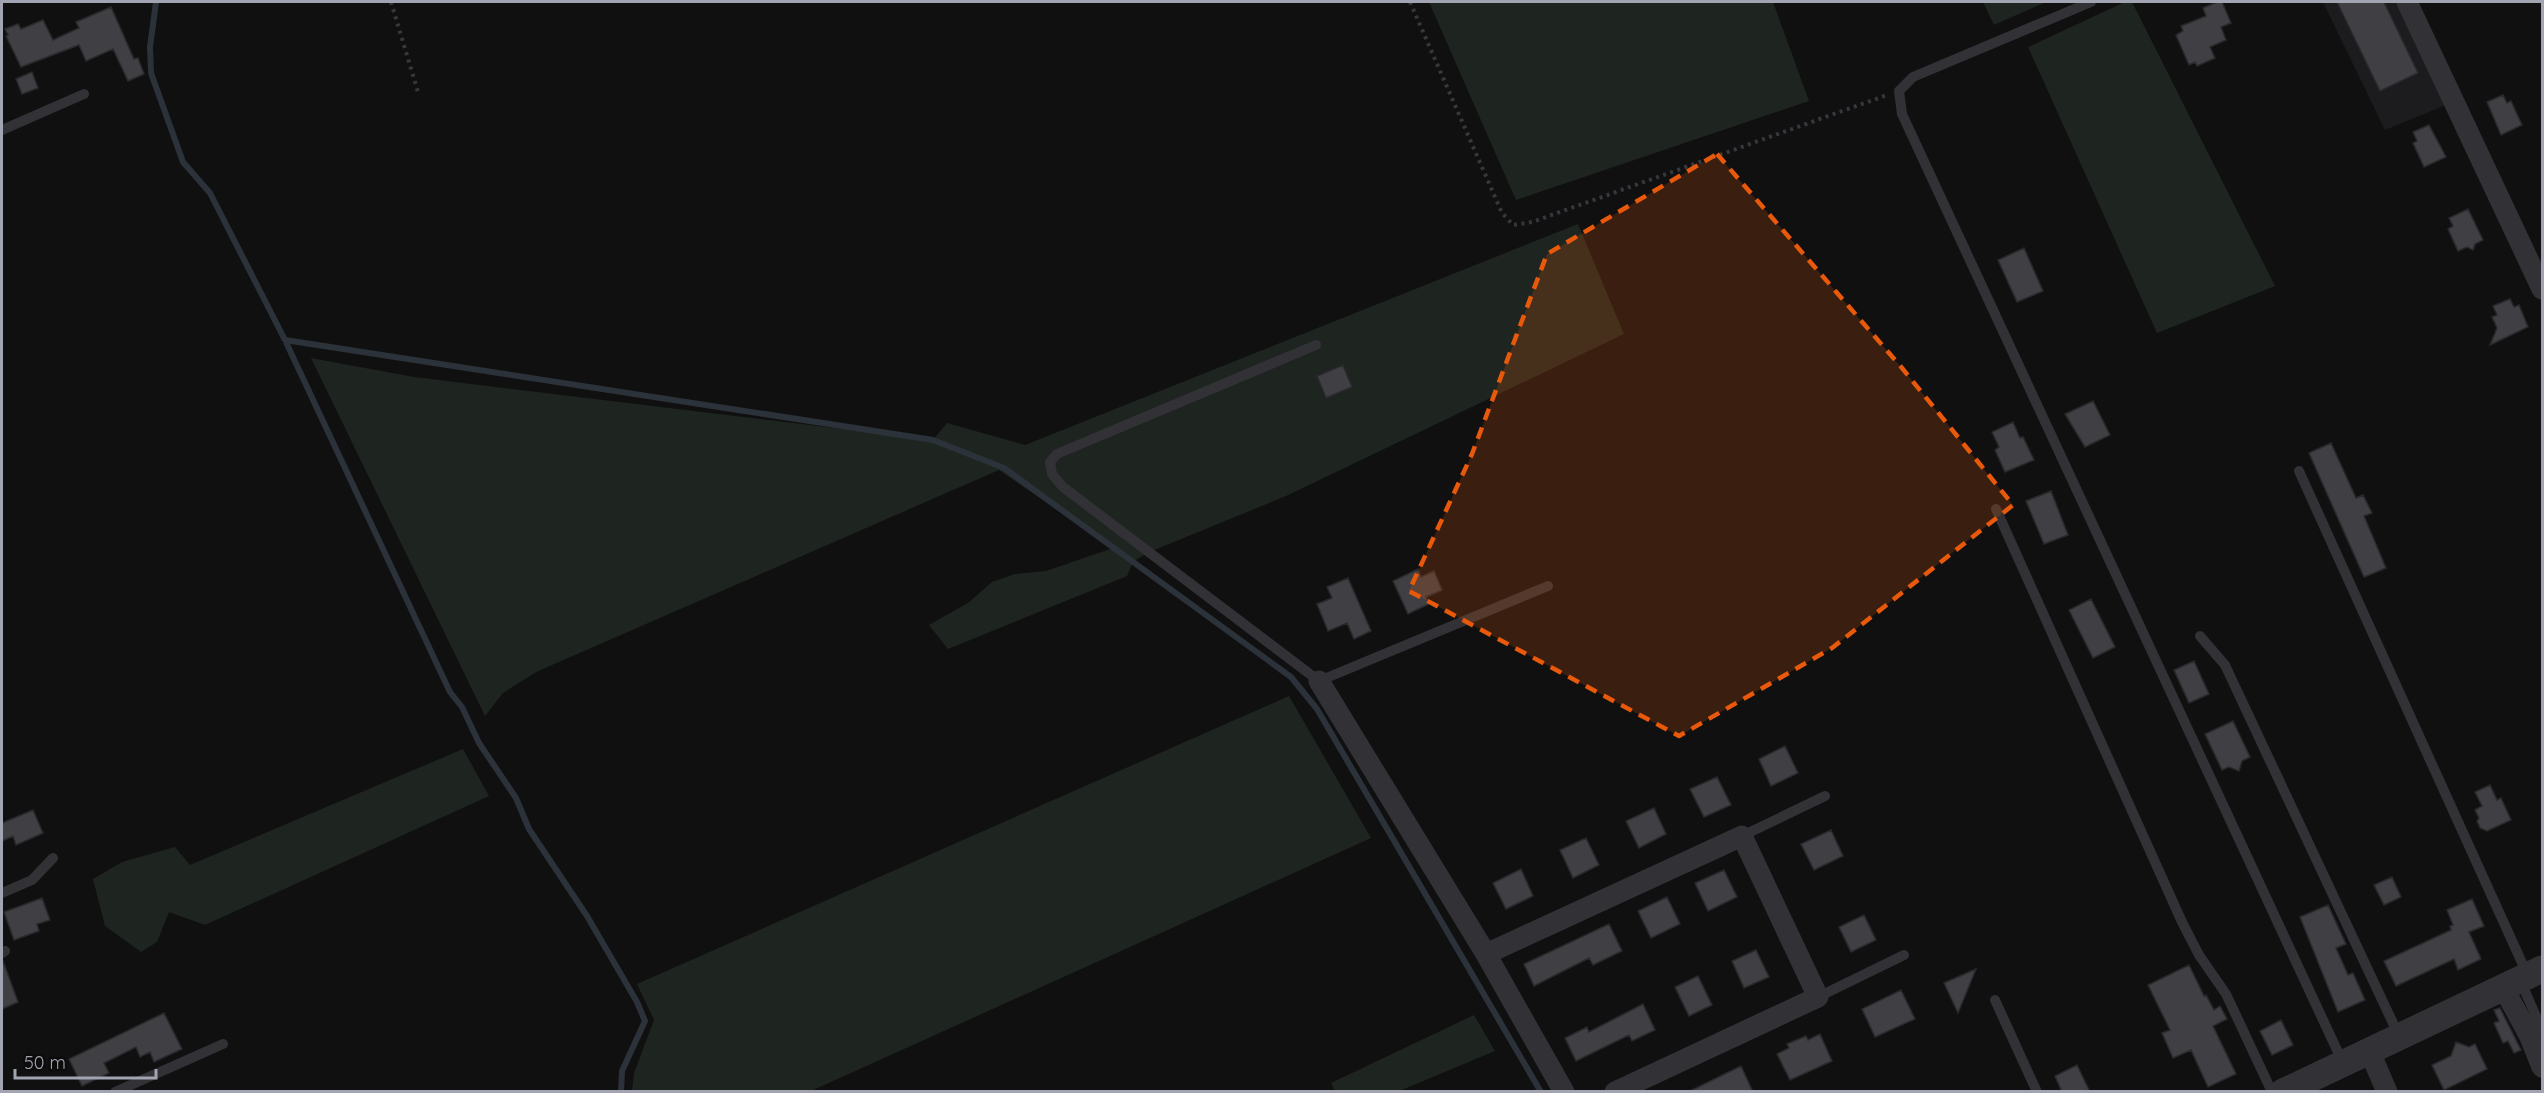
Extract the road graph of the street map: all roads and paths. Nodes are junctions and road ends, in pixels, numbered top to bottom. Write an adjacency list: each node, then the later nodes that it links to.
1 (391, 2): 6 (path)
2 (1410, 2): 5 (path)
3 (2091, 2): 5 (lane)
4 (2408, 2): 9 (street)
5 (1899, 91): 29 (lane)
6 (418, 92)
7 (84, 94): 8 (lane)
8 (2, 130)
9 (2542, 289)
10 (1316, 345): 15 (lane)
11 (2299, 471): 22 (lane)
12 (1996, 508): 35 (lane)
13 (1548, 586): 15 (lane)
14 (2200, 636): 26 (lane)
15 (1319, 681): 20 (street)
16 (1825, 796): 17 (lane)
17 (1742, 836): 20 (street); 23 (street)
18 (53, 858): 19 (lane)
19 (2, 893)
20 (1486, 954): 32 (street)
21 (1904, 956): 23 (lane)
22 (2523, 978): 25 (lane); 26 (street); 30 (street)
23 (1818, 997): 33 (street)
24 (1995, 1000): 34 (lane)
25 (2542, 1030)
26 (2399, 1036): 28 (street)
27 (223, 1044): 31 (lane)
28 (2369, 1050): 29 (street); 37 (street)
29 (2343, 1063): 36 (street)
30 (2542, 1067)
31 (115, 1092)
32 (1564, 1092)
33 (1615, 1092)
34 (2037, 1092)
35 (2272, 1092)
36 (2283, 1092)
37 (2387, 1092)

